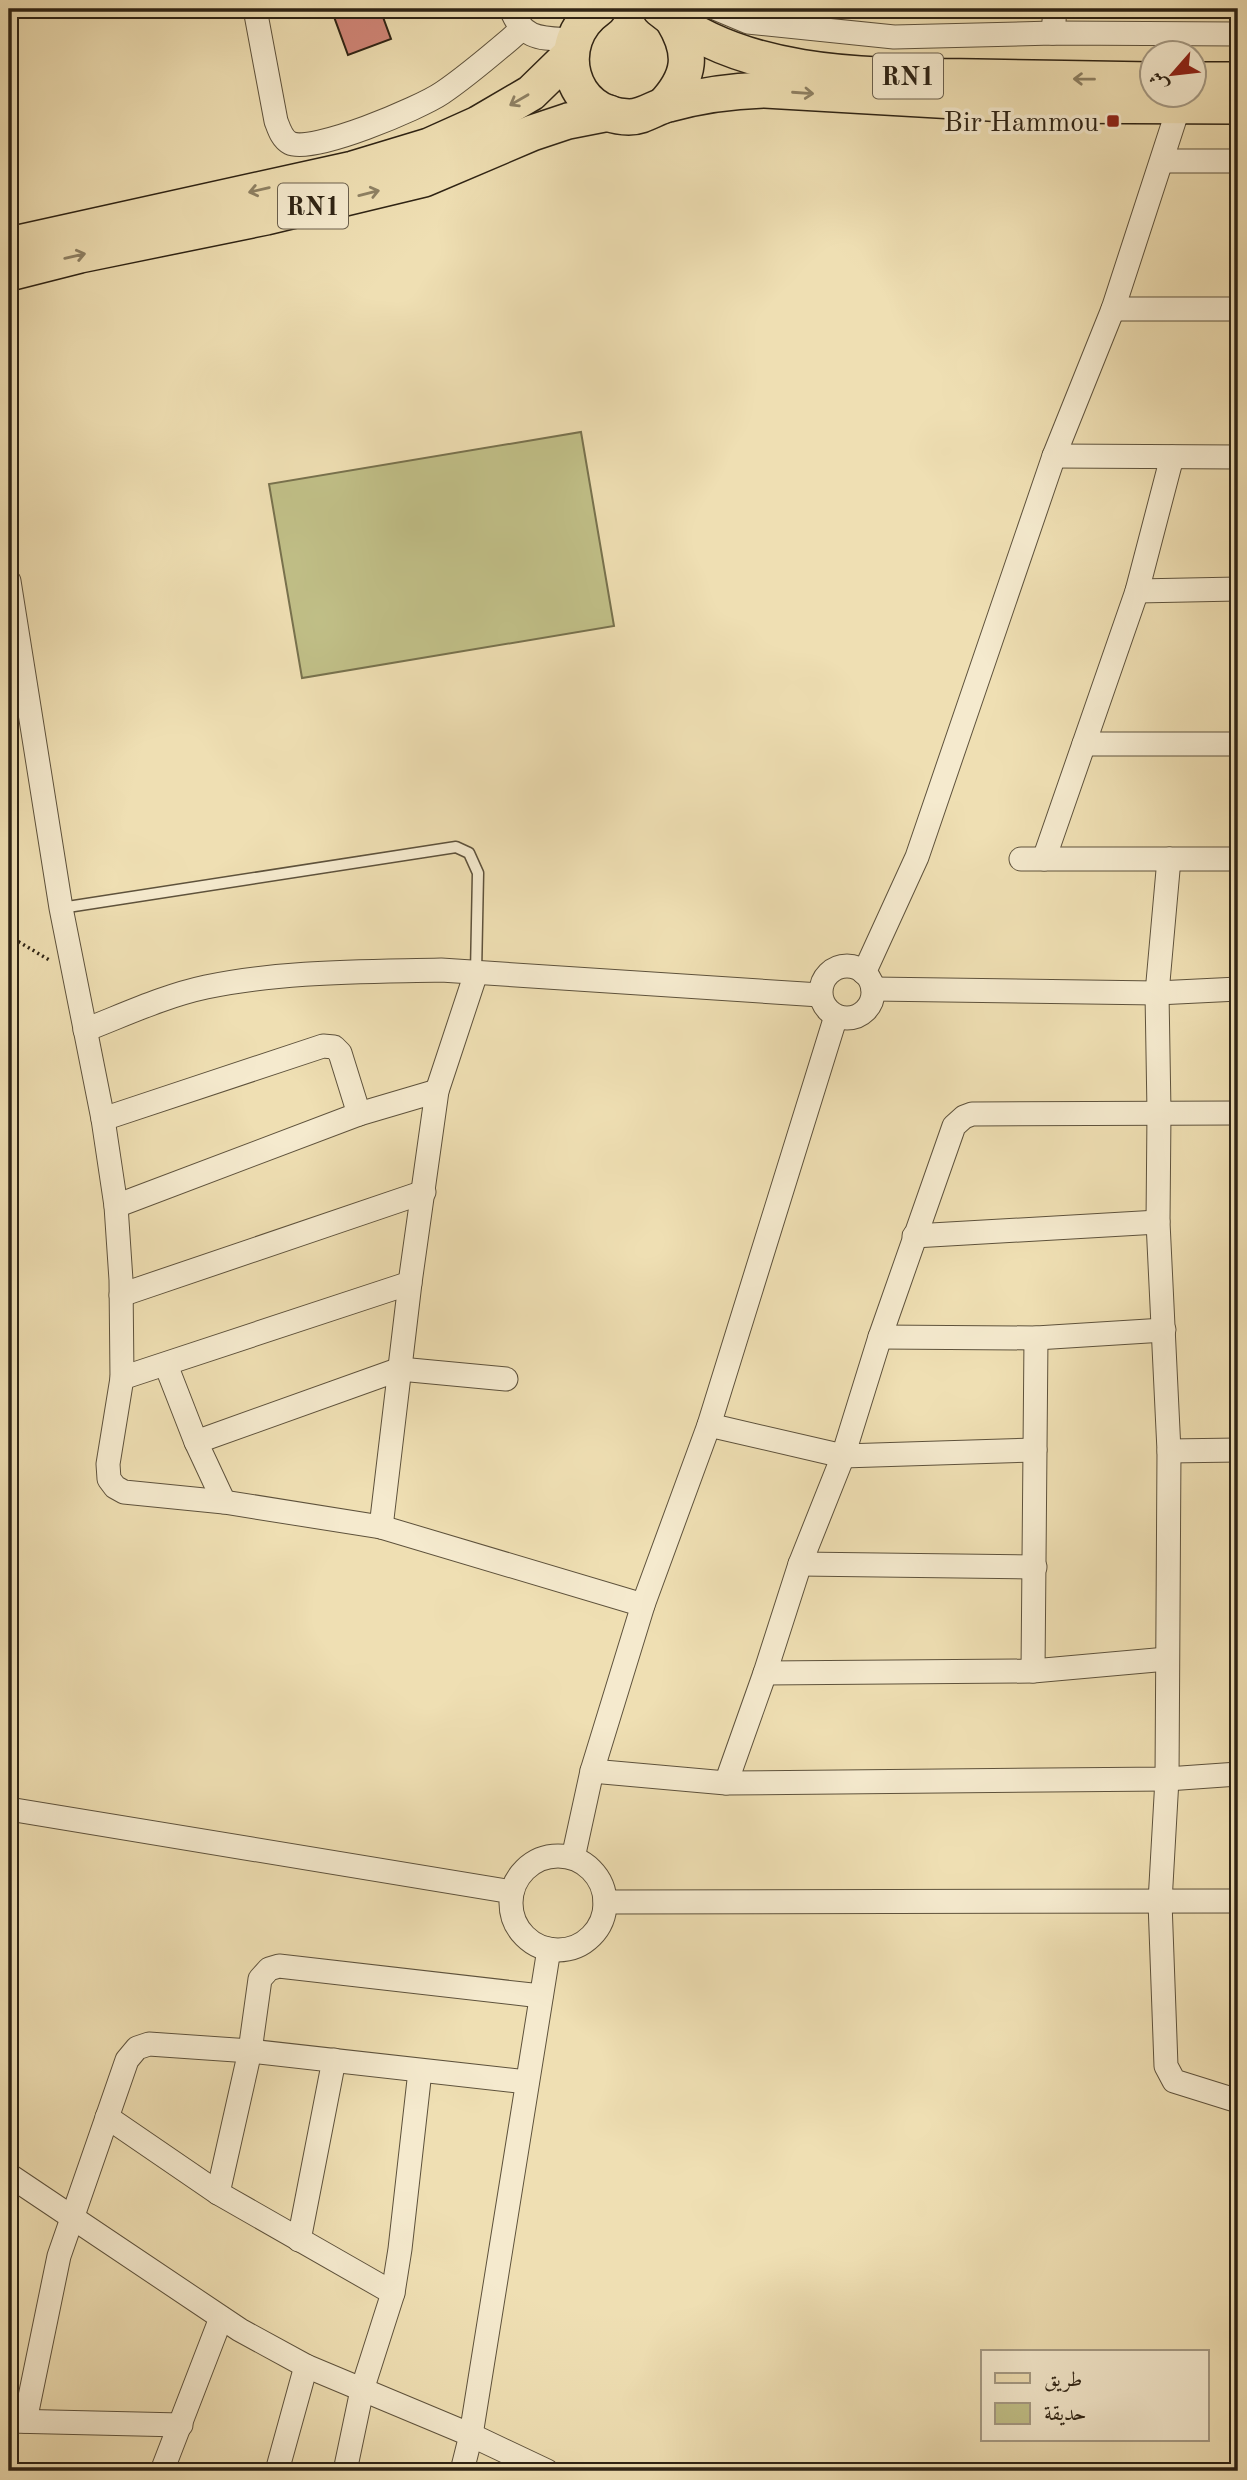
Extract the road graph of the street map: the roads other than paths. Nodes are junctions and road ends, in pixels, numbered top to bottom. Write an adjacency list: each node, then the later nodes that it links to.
1 (255, 9): 7 (street)
2 (511, 9): 7 (street)
3 (717, 9): 8 (street)
4 (1055, 9): 8 (street)
5 (667, 14): 10 (main road, RN1, one-way to 5); 15 (main road, RN1)
6 (584, 26): 7 (street); 18 (main road); 21 (main road, RN1, one-way to 21)
7 (522, 29)
8 (1054, 33): 9 (street)
9 (1238, 34)
10 (1138, 80)
11 (1238, 80): 12 (main road, RN1)
12 (1208, 88)
13 (1138, 97): 15 (main road, RN1, one-way to 13)
14 (1208, 99): 16 (main road, RN1)
15 (664, 105): 18 (main road, RN1)
16 (1238, 106)
17 (1181, 108): 19 (street)
18 (609, 113): 22 (main road, RN1, one-way to 18)
19 (1163, 161): 20 (street); 23 (street)
20 (1238, 161)
21 (9, 245)
22 (9, 273)
23 (1114, 309): 24 (street); 25 (street)
24 (1238, 309)
25 (1054, 456): 26 (street); 39 (street)
26 (1172, 457): 27 (street); 30 (street)
27 (1238, 457)
28 (9, 581): 37 (street)
29 (1238, 589): 30 (street)
30 (1136, 591): 31 (street)
31 (1084, 744): 32 (street); 34 (street)
32 (1238, 744)
33 (1021, 859): 34 (street)
34 (1044, 859): 35 (street)
35 (1169, 859): 36 (street); 41 (street)
36 (1238, 859)
37 (61, 908): 38 (lane); 44 (street)
38 (476, 973): 42 (street); 44 (street); 45 (street)
39 (869, 981): 41 (street); 42 (street); 43 (street)
40 (1238, 989): 41 (street)
41 (1157, 993): 46 (street)
42 (820, 995): 43 (street)
43 (836, 1016): 63 (street)
44 (85, 1030): 49 (street)
45 (438, 1091): 47 (street); 50 (street)
46 (1159, 1112): 48 (street); 52 (street); 53 (street)
47 (359, 1114): 49 (street); 51 (street)
48 (1238, 1114)
49 (103, 1119): 51 (street)
50 (424, 1192): 54 (street); 55 (street)
51 (116, 1206): 55 (street)
52 (1158, 1222): 53 (street); 56 (street)
53 (914, 1236): 57 (street)
54 (410, 1283): 59 (street); 60 (street)
55 (121, 1295): 61 (street)
56 (1164, 1330): 58 (street); 67 (street)
57 (880, 1337): 58 (street); 68 (street)
58 (1036, 1338): 65 (street)
59 (166, 1365): 61 (street); 64 (street)
60 (400, 1369): 62 (street); 64 (street); 70 (street)
61 (122, 1378): 69 (street)
62 (506, 1379)
63 (709, 1425): 68 (street); 73 (street)
64 (196, 1442): 69 (street)
65 (1035, 1450): 68 (street); 72 (street)
66 (1238, 1450): 67 (street)
67 (1169, 1451): 74 (street)
68 (843, 1456): 71 (street)
69 (224, 1502): 70 (street)
70 (381, 1527): 73 (street)
71 (800, 1563): 72 (street); 76 (street)
72 (1035, 1567): 75 (street)
73 (643, 1605): 77 (street)
74 (1167, 1660): 75 (street); 79 (street)
75 (1033, 1671): 76 (street)
76 (765, 1673): 80 (street)
77 (592, 1771): 80 (street); 82 (street)
78 (1238, 1774): 79 (street)
79 (1167, 1779): 80 (street); 86 (street)
80 (726, 1783)
81 (9, 1809): 83 (street)
82 (573, 1858): 83 (street); 85 (street)
83 (512, 1892): 87 (street)
84 (1238, 1901): 86 (street)
85 (605, 1902): 86 (street); 87 (street)
86 (1160, 1902): 93 (street)
87 (549, 1949): 88 (street)
88 (541, 1996): 89 (street); 92 (street)
89 (250, 2051): 90 (street); 94 (street); 96 (street)
90 (334, 2060): 91 (street); 98 (street)
91 (420, 2071): 92 (street); 99 (street)
92 (527, 2082): 105 (street)
93 (1238, 2101)
94 (107, 2117): 96 (street); 97 (street)
95 (9, 2175): 97 (street)
96 (219, 2193): 98 (street)
97 (72, 2217): 100 (street); 103 (street)
98 (299, 2240): 99 (street)
99 (393, 2293): 102 (street)
100 (221, 2318): 101 (street); 104 (street)
101 (306, 2366): 102 (street); 107 (street)
102 (362, 2390): 105 (street); 108 (street)
103 (17, 2421): 104 (street)
104 (181, 2425): 106 (street)
105 (471, 2435): 109 (street); 110 (street)
106 (162, 2471)
107 (277, 2471)
108 (345, 2471)
109 (462, 2471)
110 (547, 2471)

